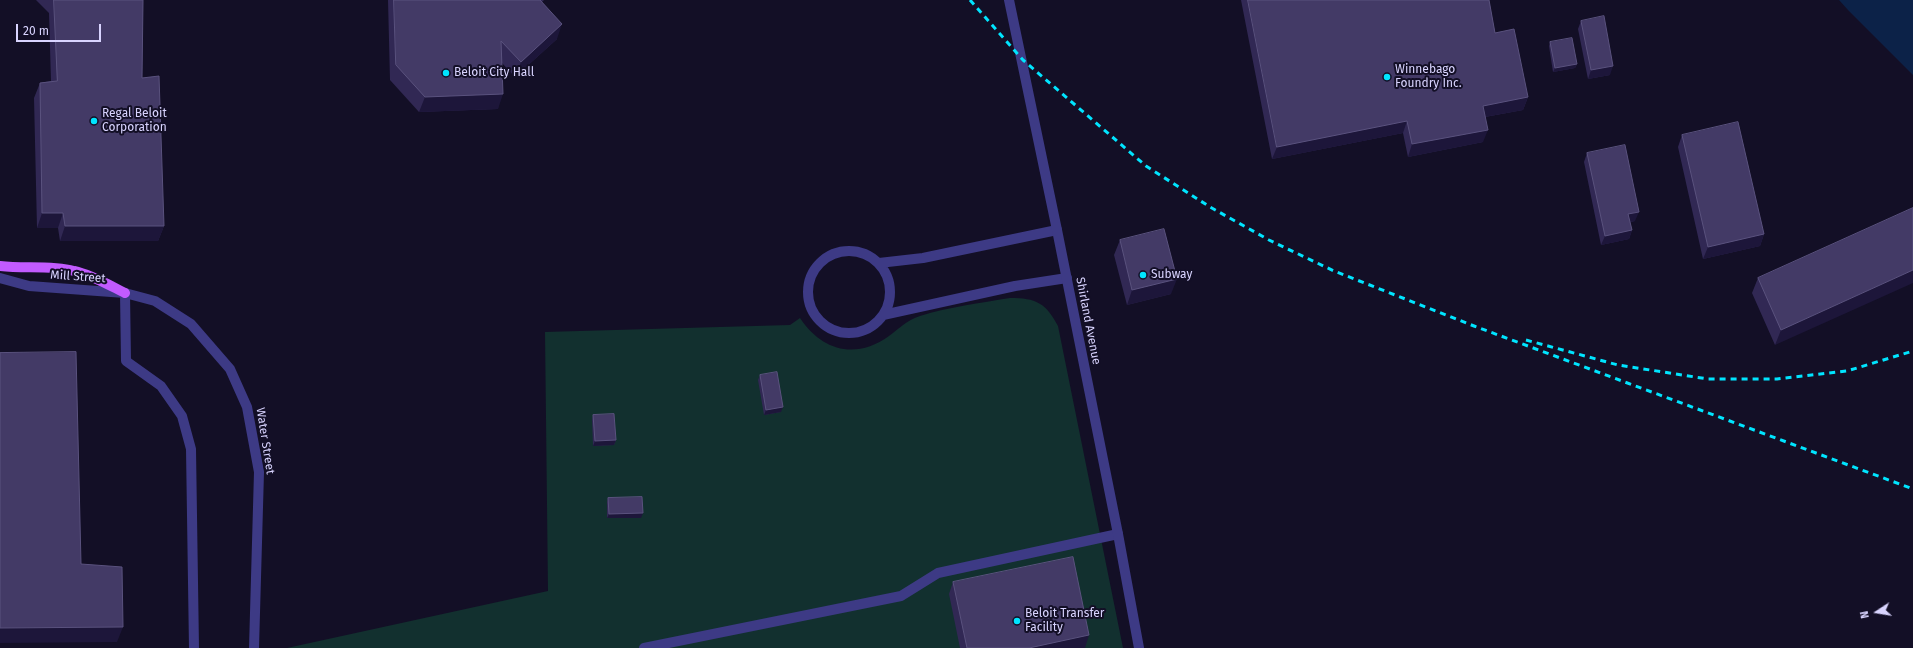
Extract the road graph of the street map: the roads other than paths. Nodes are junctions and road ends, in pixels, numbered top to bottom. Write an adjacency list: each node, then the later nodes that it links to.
1 (1009, 0): 2 (street, Shirland Avenue)
2 (1057, 230): 3 (street); 6 (street, Shirland Avenue)
3 (879, 263): 9 (street); 9 (street)
4 (0, 266): 7 (main road)
5 (0, 278): 7 (street, Mill Street)
6 (1067, 278): 9 (street); 10 (street, Shirland Avenue)
7 (125, 293): 8 (street, Mill Street); 11 (street)
8 (155, 301): 12 (street, Water Street)
9 (883, 316)
10 (1118, 534): 13 (street); 14 (street, Shirland Avenue)
11 (194, 648)
12 (254, 648)
13 (644, 648)
14 (1139, 648)

